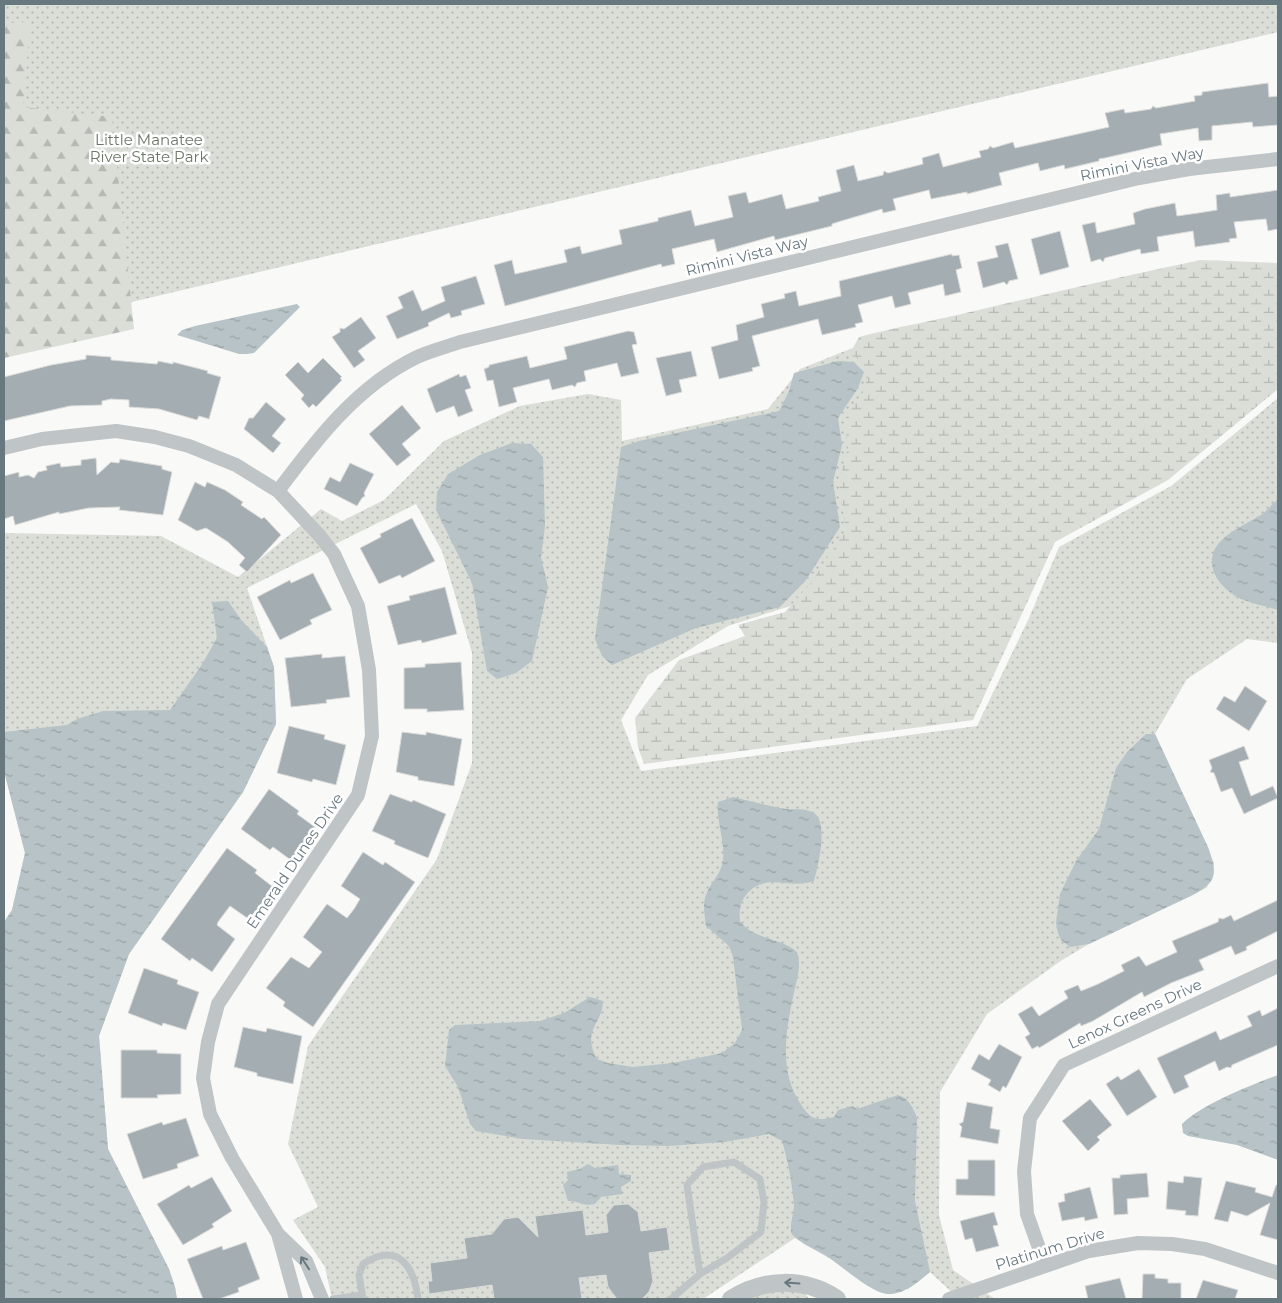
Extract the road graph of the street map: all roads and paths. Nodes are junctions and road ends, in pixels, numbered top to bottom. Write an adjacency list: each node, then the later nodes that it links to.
1 (1278, 160): 3 (street, Rimini Vista Way)
2 (4, 448): 3 (street, Emerald Dunes Drive)
3 (278, 491): 5 (street, Emerald Dunes Drive)
4 (1278, 966): 6 (street, Lenox Greens Drive)
5 (278, 1234): 10 (street, Emerald Dunes Drive); 11 (street, Emerald Dunes Drive, one-way to 5)
6 (1045, 1265): 7 (street, Platinum Drive); 17 (street, Platinum Drive)
7 (1278, 1273)
8 (700, 1274): 8 (lane); 14 (lane)
9 (362, 1297): 12 (lane); 13 (lane)
10 (296, 1299)
11 (322, 1299)
12 (333, 1299)
13 (418, 1299)
14 (672, 1299)
15 (731, 1299): 16 (street, one-way to 15)
16 (837, 1299)
17 (949, 1299)

